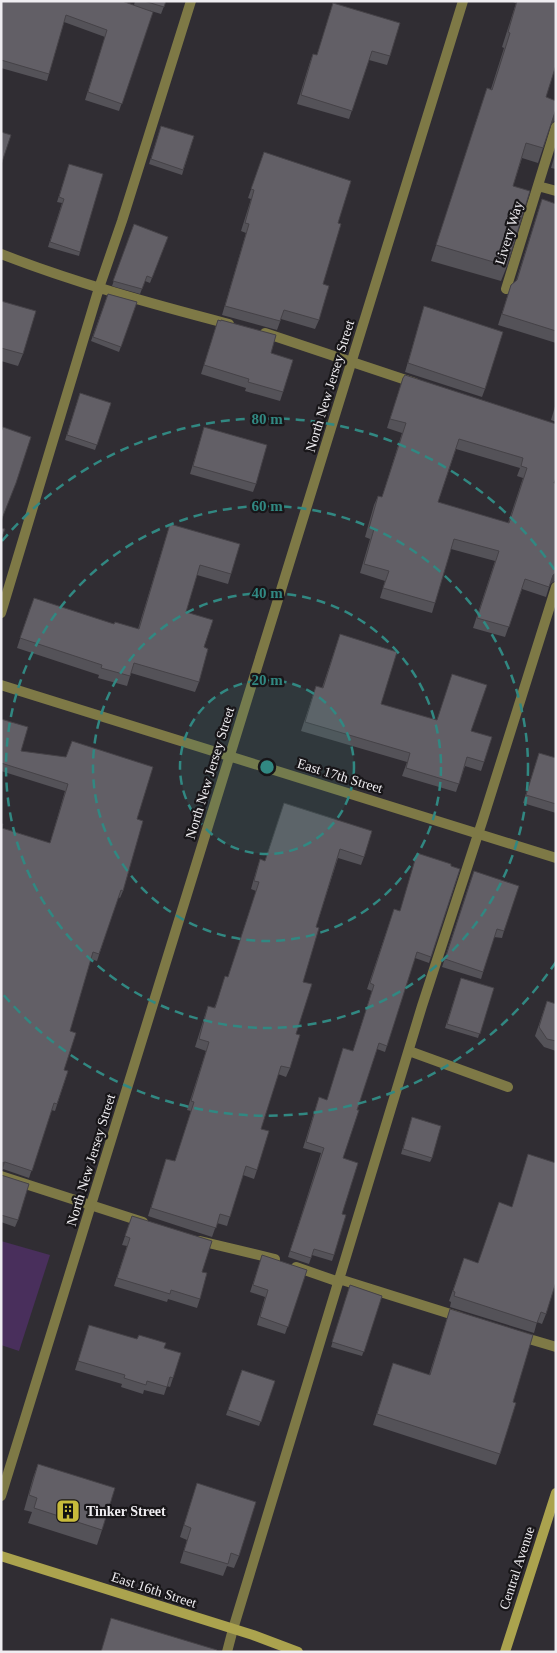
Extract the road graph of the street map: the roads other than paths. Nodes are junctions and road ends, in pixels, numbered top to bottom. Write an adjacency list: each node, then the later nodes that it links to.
1 (191, 1): 7 (street)
2 (463, 1): 11 (street, North New Jersey Street)
3 (556, 127): 4 (street, Livery Way)
4 (538, 186): 5 (street); 8 (street, Livery Way)
5 (556, 191)
6 (1, 254): 7 (street)
7 (99, 288): 9 (street); 14 (street)
8 (506, 289)
9 (236, 326)
10 (255, 331): 11 (street)
11 (352, 363): 12 (street); 16 (street, North New Jersey Street)
12 (425, 386)
13 (556, 587): 17 (street)
14 (1, 613)
15 (1, 685): 16 (street, East 17th Street)
16 (230, 756): 17 (street, East 17th Street); 22 (street, North New Jersey Street)
17 (479, 834): 18 (street, East 17th Street); 19 (street)
18 (556, 858)
19 (409, 1051): 20 (street); 25 (street)
20 (508, 1087)
21 (1, 1176): 22 (street)
22 (91, 1205): 23 (street); 30 (street, North New Jersey Street)
23 (152, 1225)
24 (188, 1237): 25 (street)
25 (339, 1280): 26 (street); 32 (street)
26 (470, 1320)
27 (508, 1332): 28 (street)
28 (556, 1347)
29 (556, 1492): 35 (main road, Central Avenue)
30 (1, 1496)
31 (1, 1556): 32 (main road, East 16th Street)
32 (233, 1629): 33 (street); 34 (main road, East 16th Street)
33 (228, 1652)
34 (298, 1652)
35 (505, 1652)

